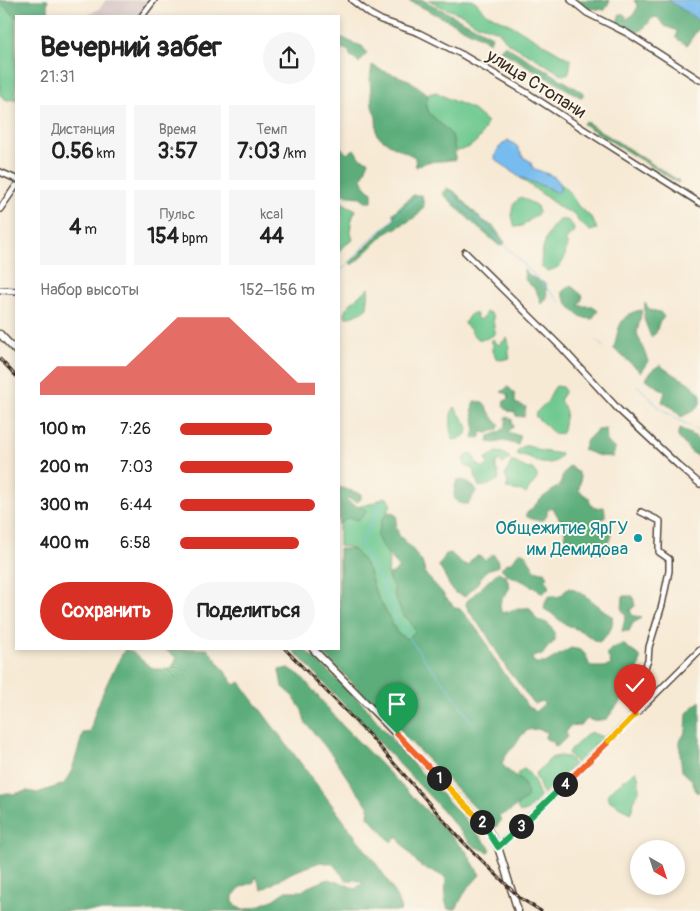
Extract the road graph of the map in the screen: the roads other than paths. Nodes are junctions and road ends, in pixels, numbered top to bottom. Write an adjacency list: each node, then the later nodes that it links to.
1 (154, 0): 4 (street)
2 (352, 0): 9 (street, улица Стопани)
3 (572, 0): 5 (street)
4 (143, 15)
5 (700, 80)
6 (0, 172): 7 (street)
7 (15, 179)
8 (15, 188): 10 (street)
9 (700, 203)
10 (0, 210)
11 (465, 252): 16 (street)
12 (0, 290): 13 (street)
13 (15, 291)
14 (0, 334): 15 (main road)
15 (15, 351)
16 (700, 484)
17 (641, 512): 20 (street)
18 (315, 650): 21 (main road)
19 (700, 650): 20 (street)
20 (635, 715): 21 (street)
21 (498, 847): 22 (main road)
22 (518, 911)

